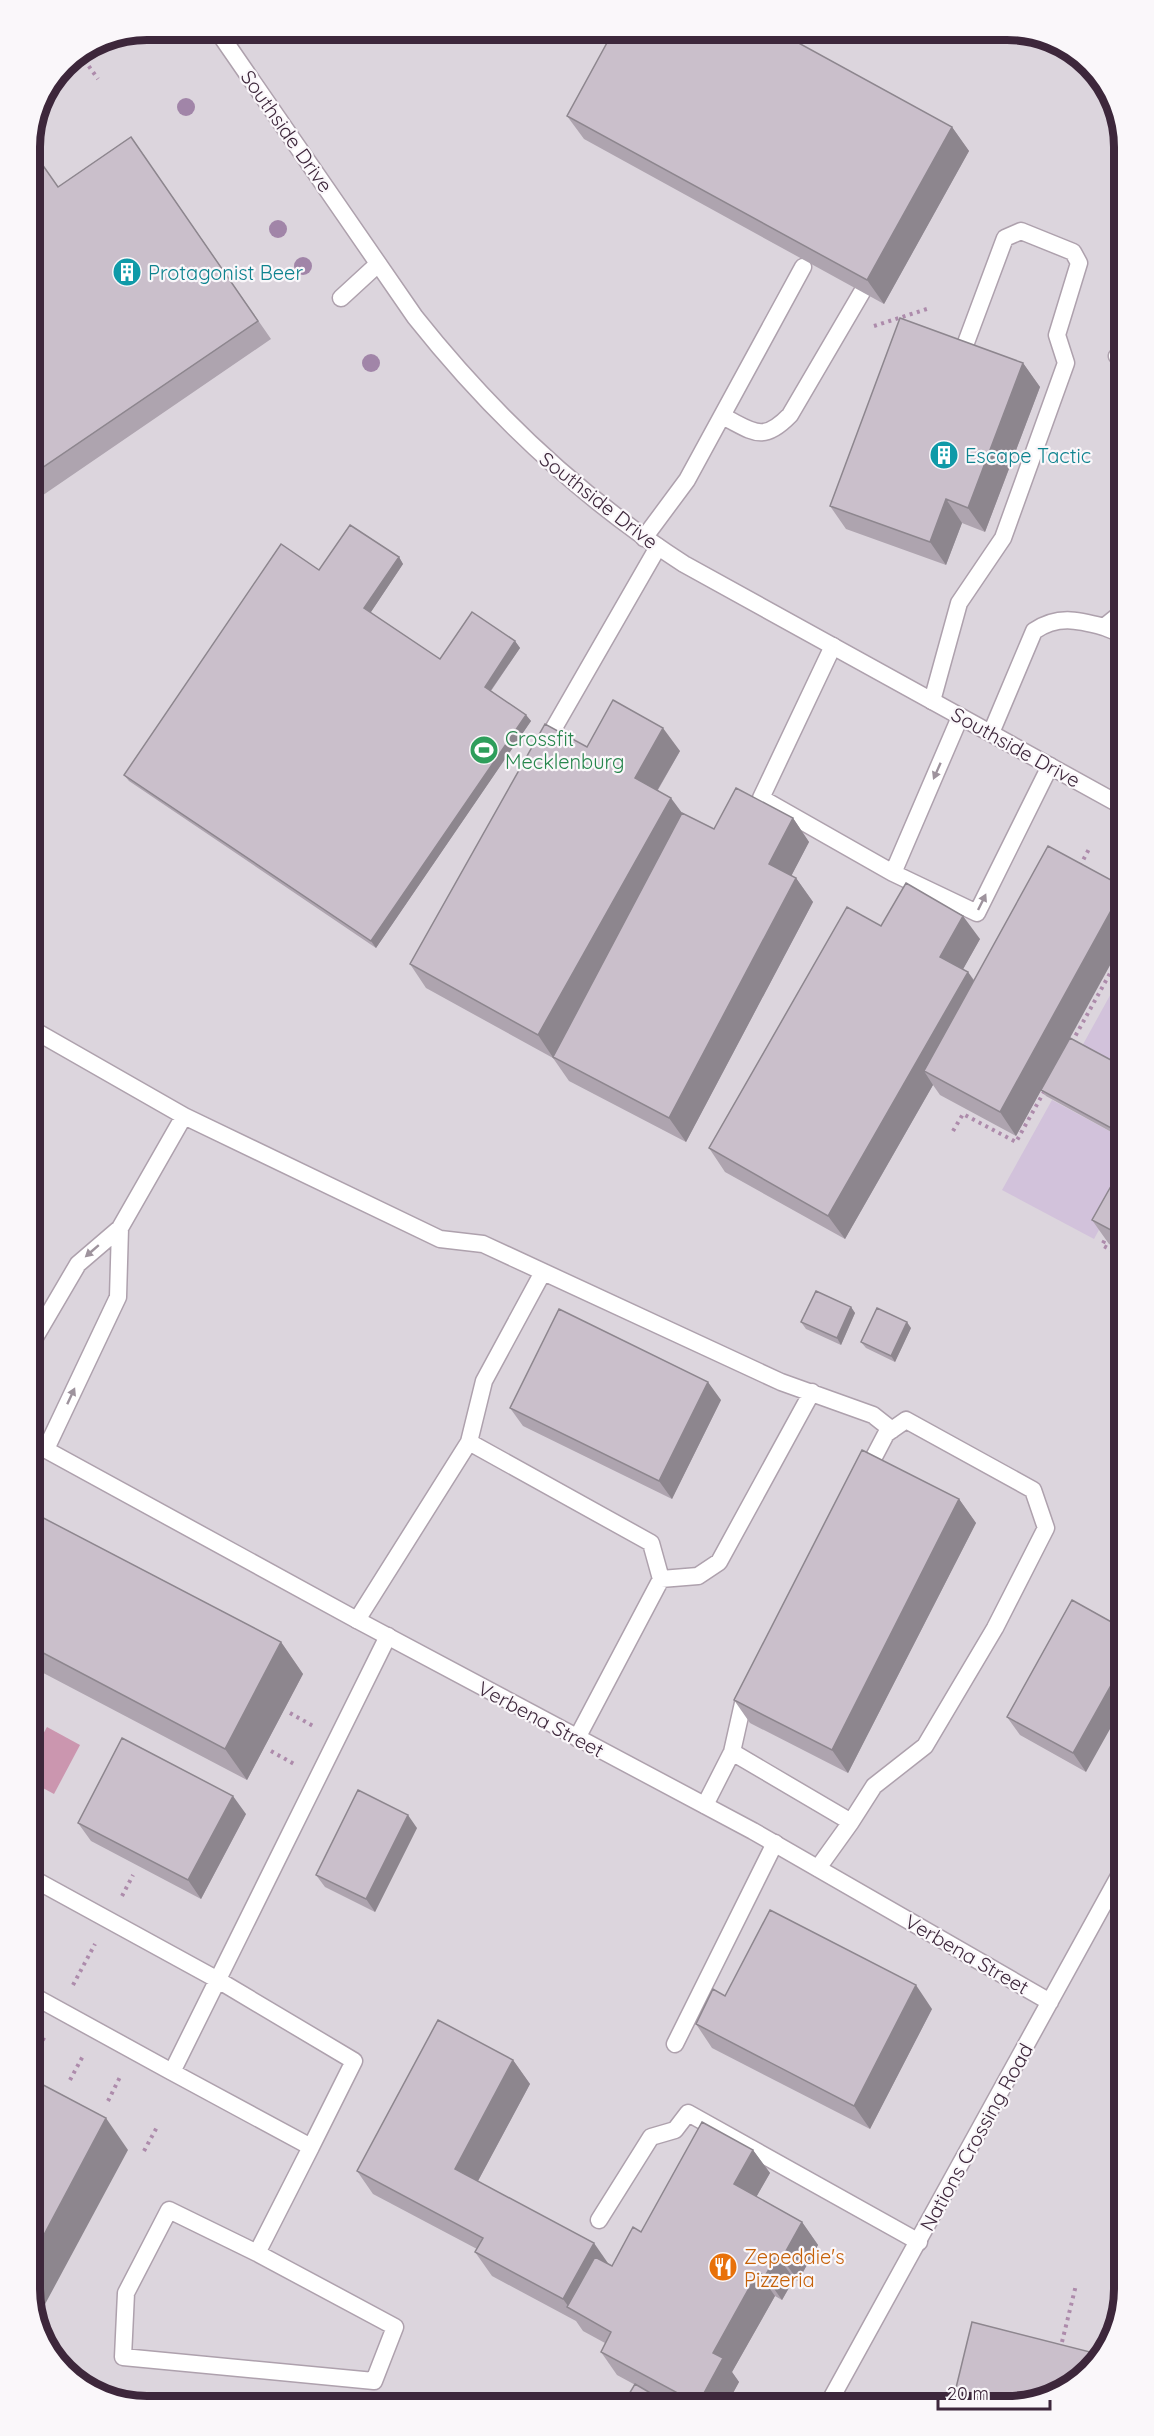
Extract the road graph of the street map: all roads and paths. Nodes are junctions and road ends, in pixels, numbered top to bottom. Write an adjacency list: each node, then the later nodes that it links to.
1 (224, 40): 4 (street, Southside Drive)
2 (85, 61): 3 (path)
3 (98, 79)
4 (378, 264): 7 (street); 12 (street, Southside Drive)
5 (803, 267): 11 (street)
6 (862, 292): 9 (street)
7 (341, 298)
8 (930, 308): 9 (path)
9 (836, 337): 11 (street)
10 (964, 348): 18 (street)
11 (722, 416): 12 (street)
12 (644, 538): 13 (street, Southside Drive)
13 (658, 547): 17 (street, Southside Drive); 21 (street)
14 (1114, 619): 15 (street)
15 (1104, 627): 16 (street); 20 (street)
16 (1114, 630)
17 (833, 646): 18 (street, Southside Drive); 28 (street)
18 (932, 701): 19 (street, Southside Drive)
19 (960, 717): 20 (street, Southside Drive); 28 (street, one-way to 28)
20 (991, 733): 22 (street, Southside Drive)
21 (535, 762)
22 (1050, 766): 23 (street, Southside Drive); 28 (street, one-way to 22)
23 (1114, 801)
24 (1089, 847): 26 (path)
25 (1072, 862): 26 (path)
26 (1079, 867): 27 (path)
27 (1088, 872)
28 (893, 873)
29 (1114, 966): 31 (path)
30 (41, 1034): 33 (street)
31 (1068, 1048)
32 (1047, 1087): 34 (path)
33 (184, 1116): 36 (street); 38 (street)
34 (953, 1131)
35 (1113, 1225): 37 (path)
36 (120, 1228): 39 (street, one-way to 39); 44 (street, one-way to 36)
37 (1114, 1252)
38 (543, 1272): 40 (street); 42 (street)
39 (40, 1328)
40 (812, 1392): 41 (street); 46 (street)
41 (892, 1430): 45 (street); 53 (street)
42 (469, 1442): 46 (street); 47 (street)
43 (40, 1446): 44 (street, Verbena Street)
44 (46, 1449): 47 (street, Verbena Street)
45 (859, 1486)
46 (661, 1579): 50 (street)
47 (357, 1620): 48 (street, Verbena Street)
48 (388, 1636): 50 (street, Verbena Street); 60 (street)
49 (760, 1672): 51 (street)
50 (577, 1738): 52 (street, Verbena Street)
51 (732, 1752): 52 (street); 53 (street)
52 (705, 1805): 54 (street, Verbena Street)
53 (851, 1822): 55 (street)
54 (775, 1843): 55 (street, Verbena Street); 64 (street)
55 (818, 1868): 62 (street, Verbena Street)
56 (133, 1875): 59 (path)
57 (40, 1883): 59 (street)
58 (1114, 1885): 62 (street, Nations Crossing Road)
59 (109, 1920): 60 (street); 63 (path)
60 (218, 1980): 66 (street); 68 (street)
61 (40, 1999): 63 (street)
62 (1050, 2002): 71 (street, Nations Crossing Road)
63 (60, 2010): 65 (path); 66 (street)
64 (675, 2044)
65 (40, 2046)
66 (172, 2072): 68 (street)
67 (157, 2127): 69 (path)
68 (311, 2147): 72 (street)
69 (144, 2151)
70 (599, 2220): 71 (street)
71 (919, 2242): 75 (street, Nations Crossing Road)
72 (256, 2253): 72 (street)
73 (1076, 2285): 74 (path)
74 (1062, 2342)
75 (833, 2396)

